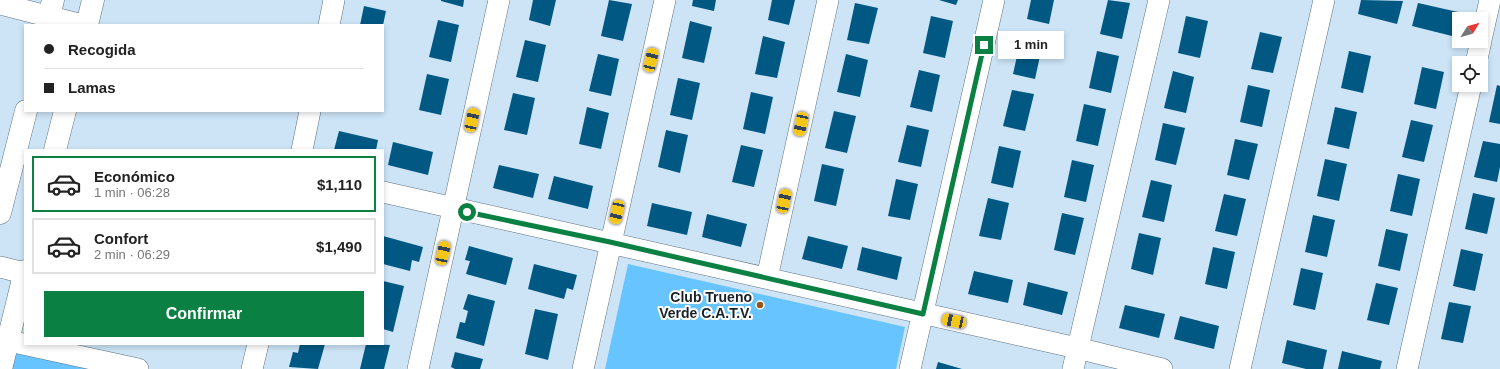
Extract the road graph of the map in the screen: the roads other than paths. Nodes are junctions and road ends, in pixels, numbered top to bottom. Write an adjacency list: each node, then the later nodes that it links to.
1 (93, 0): 14 (main road)
2 (334, 0): 15 (street)
3 (499, 0): 23 (street)
4 (665, 0): 25 (street)
5 (828, 0): 29 (street)
6 (994, 0): 30 (street)
7 (1159, 0): 35 (street)
8 (1324, 0): 44 (street)
9 (1490, 0): 11 (street)
10 (0, 4): 12 (street)
11 (1487, 12)
12 (50, 14): 13 (street)
13 (79, 24)
14 (87, 24)
15 (329, 24)
16 (1469, 92): 45 (street)
17 (26, 112): 24 (main road)
18 (65, 112): 20 (main road)
19 (310, 112): 21 (street)
20 (55, 149)
21 (302, 149)
22 (384, 192): 23 (street)
23 (453, 209): 25 (street); 39 (street)
24 (0, 214)
25 (610, 242): 29 (street); 40 (street)
26 (0, 267): 27 (street)
27 (24, 272)
28 (24, 275): 31 (main road)
29 (767, 278): 30 (street)
30 (923, 314): 35 (street); 41 (street)
31 (4, 340): 32 (street); 36 (main road)
32 (24, 344)
33 (27, 345): 37 (street)
34 (258, 345): 38 (street)
35 (1077, 348): 42 (street); 43 (street)
36 (1, 369)
37 (138, 369)
38 (252, 369)
39 (418, 369)
40 (583, 369)
41 (910, 369)
42 (1073, 369)
43 (1162, 369)
44 (1240, 369)
45 (1407, 369)

